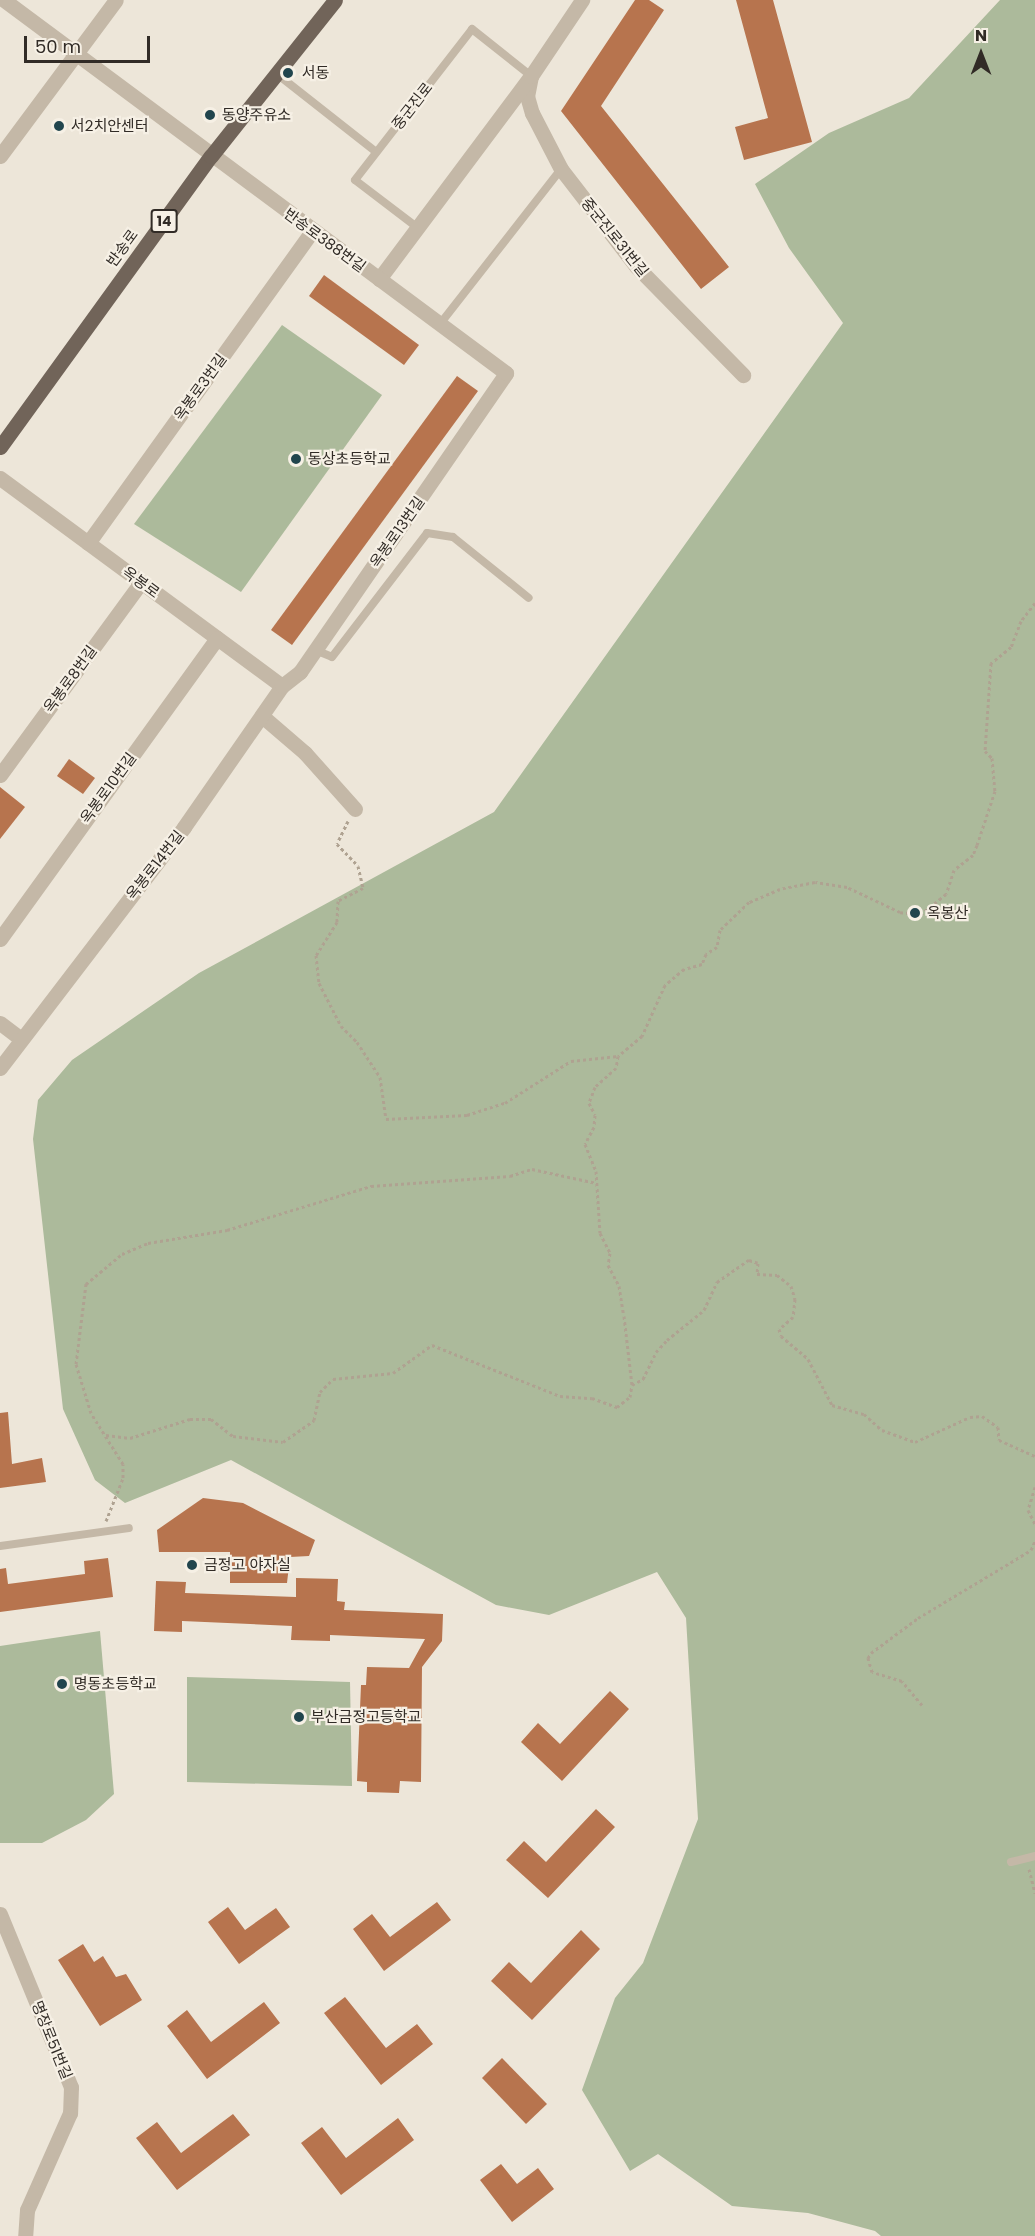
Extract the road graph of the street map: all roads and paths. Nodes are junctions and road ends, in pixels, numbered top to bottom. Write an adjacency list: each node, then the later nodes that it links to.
1 (4, 0): 5 (street, 반송로388번길)
2 (116, 0): 5 (street)
3 (335, 0): 6 (main road, 반송로 / 14)
4 (582, 0): 7 (street)
5 (76, 54): 9 (street); 10 (street, 반송로388번길)
6 (276, 74): 8 (lane); 10 (main road, 반송로 / 14)
7 (531, 76): 8 (lane, 중군진로); 11 (street, 중군진로31번길); 12 (street)
8 (376, 152): 12 (lane, 중군진로)
9 (0, 156)
10 (211, 156): 13 (street, 반송로388번길); 18 (main road, 반송로 / 14)
11 (561, 169): 15 (lane); 17 (street, 중군진로31번길)
12 (418, 228): 14 (street)
13 (312, 231): 14 (street, 반송로388번길); 20 (street, 옥봉로3번길)
14 (379, 279): 15 (street, 반송로388번길)
15 (440, 324): 16 (street, 반송로388번길)
16 (506, 373): 25 (street, 옥봉로13번길)
17 (743, 375)
18 (0, 447)
19 (0, 478): 20 (street, 옥봉로)
20 (88, 543): 21 (street, 옥봉로)
21 (141, 582): 24 (street, 옥봉로); 28 (street, 옥봉로8번길)
22 (530, 598): 25 (lane)
23 (1035, 603): 33 (path)
24 (217, 638): 26 (street, 옥봉로); 30 (street, 옥봉로10번길)
25 (315, 650): 26 (street, 옥봉로13번길)
26 (282, 686): 27 (street, 옥봉로14번길)
27 (262, 716): 29 (street); 32 (street, 옥봉로14번길)
28 (0, 776)
29 (355, 808): 33 (path)
30 (0, 939)
31 (0, 1023): 32 (street)
32 (21, 1039): 34 (street, 옥봉로14번길)
33 (618, 1056): 35 (path)
34 (0, 1068)
35 (597, 1183): 36 (path); 37 (path)
36 (632, 1385): 37 (path); 38 (path)
37 (105, 1435): 42 (path)
38 (1035, 1456)
39 (1035, 1487): 40 (path)
40 (1035, 1524)
41 (129, 1528): 42 (lane)
42 (102, 1530): 44 (lane)
43 (1035, 1541): 45 (path)
44 (0, 1546)
45 (922, 1705)
46 (1035, 1856): 47 (lane)
47 (1026, 1858): 48 (lane); 49 (path)
48 (1011, 1862)
49 (1035, 1893)
50 (0, 1914): 51 (street, 명장로51번길)
51 (25, 2236)

